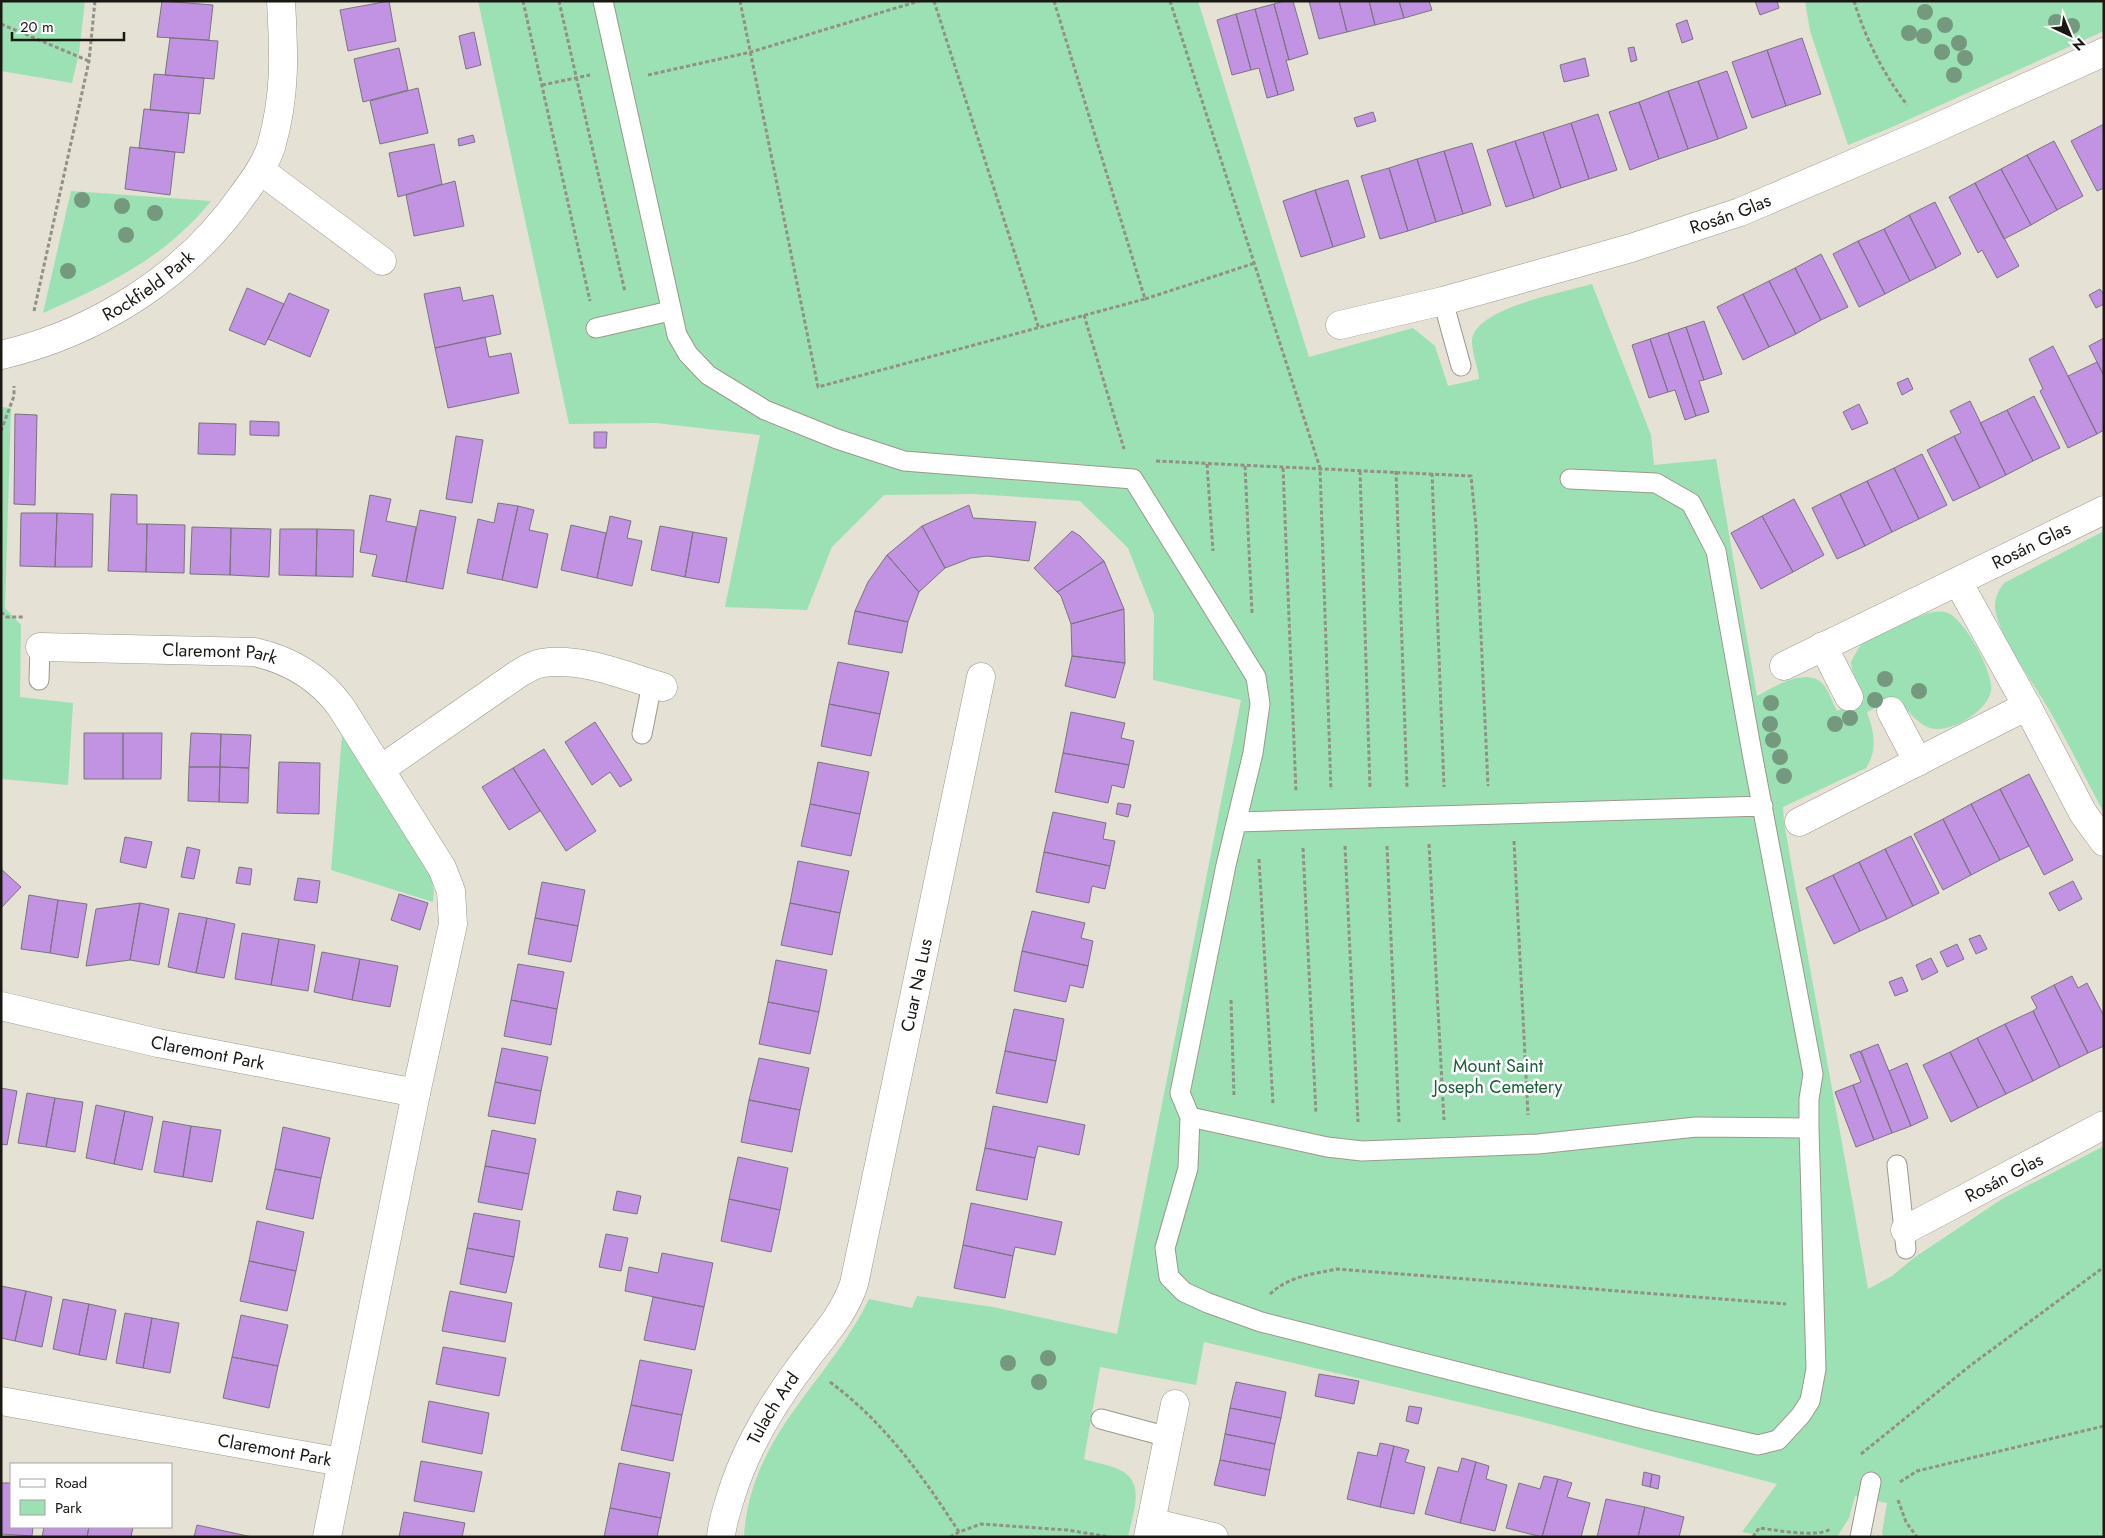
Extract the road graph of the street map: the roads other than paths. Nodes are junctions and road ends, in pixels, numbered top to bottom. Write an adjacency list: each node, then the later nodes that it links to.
1 (281, 1): 4 (street, Rockfield Park)
2 (603, 1): 7 (lane)
3 (2104, 52): 6 (street, Rosán Glas)
4 (260, 170): 5 (street); 10 (street, Rockfield Park)
5 (382, 261)
6 (1443, 301): 8 (street, Rosán Glas); 11 (lane)
7 (670, 311): 9 (lane); 28 (lane)
8 (1340, 325)
9 (596, 328)
10 (7, 354)
11 (1461, 366)
12 (1570, 479): 27 (lane)
13 (2104, 510): 14 (street, Rosán Glas)
14 (1958, 582): 15 (street, Rosán Glas); 22 (street)
15 (1823, 646): 17 (street, Rosán Glas); 21 (street)
16 (40, 647): 19 (lane, Claremont Park); 26 (street, Claremont Park)
17 (1784, 666)
18 (981, 677): 38 (street, Cuar Na Lus)
19 (39, 680)
20 (657, 686): 24 (lane); 26 (street)
21 (1849, 697)
22 (2027, 706): 25 (street); 30 (street)
23 (1891, 711): 25 (street)
24 (642, 734)
25 (1918, 762): 29 (street)
26 (381, 769): 32 (street, Claremont Park)
27 (1762, 806): 28 (lane); 35 (lane)
28 (1236, 822): 33 (lane)
29 (1799, 822)
30 (2104, 842)
31 (1, 1006): 32 (street, Claremont Park)
32 (416, 1093): 43 (street, Claremont Park)
33 (1190, 1117): 35 (lane); 35 (lane)
34 (2104, 1125): 37 (street, Rosán Glas)
35 (1808, 1128)
36 (1897, 1165): 37 (lane)
37 (1905, 1240)
38 (851, 1294): 47 (street, Tulach Ard)
39 (1, 1401): 43 (street, Claremont Park)
40 (1175, 1404): 42 (street)
41 (1101, 1419): 42 (lane)
42 (1168, 1437): 45 (street)
43 (341, 1462): 46 (street, Claremont Park)
44 (1871, 1482): 49 (lane)
45 (1149, 1530): 48 (street)
46 (327, 1537)
47 (721, 1537)
48 (1214, 1537)
49 (1860, 1537)

